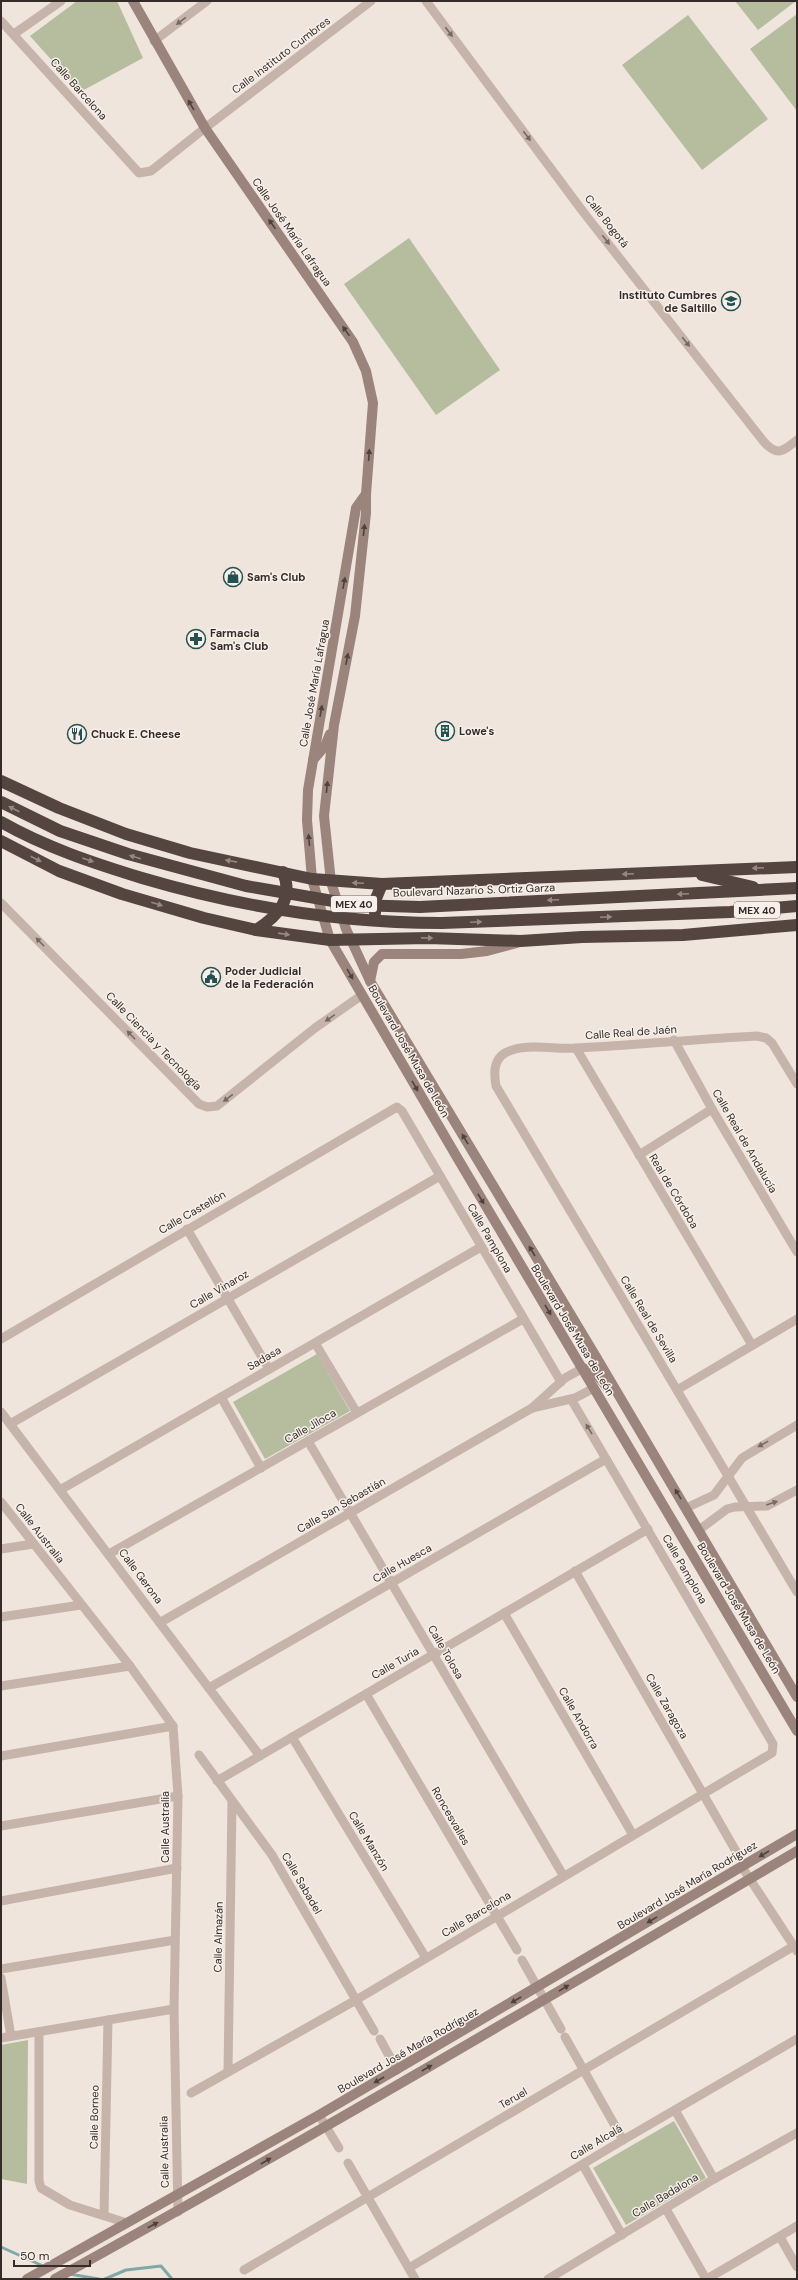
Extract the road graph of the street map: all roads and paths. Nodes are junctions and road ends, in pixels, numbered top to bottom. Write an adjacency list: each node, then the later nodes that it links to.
1 (61, 1): 7 (street)
2 (133, 1): 8 (main road, Calle José María Lafragua)
3 (207, 1): 8 (street, one-way to 8)
4 (372, 1): 9 (street, Calle Instituto Cumbres)
5 (426, 1): 11 (street, Calle Bogotá, one-way to 11)
6 (1, 21): 7 (street, Calle Barcelona)
7 (14, 34): 10 (street, Calle Barcelona)
8 (154, 41): 9 (main road, Calle José María Lafragua, one-way to 8)
9 (205, 128): 10 (street, Calle Instituto Cumbres); 12 (main road, Calle José María Lafragua, one-way to 9)
10 (139, 173)
11 (797, 440)
12 (366, 494): 13 (main road, Calle José María Lafragua, one-way to 12); 14 (main road, Calle José María Lafragua, one-way to 12)
13 (334, 725): 14 (main road); 23 (main road, Calle José María Lafragua, one-way to 13)
14 (313, 760): 22 (main road, Calle José María Lafragua, one-way to 14)
15 (1, 781): 21 (highway, one-way to 15)
16 (1, 802): 26 (highway, Boulevard Nazario S. Ortiz Garza / MEX 40, one-way to 16)
17 (1, 822): 29 (highway, MEX 40, one-way to 29)
18 (1, 841): 32 (highway, one-way to 32)
19 (797, 867): 20 (highway, one-way to 20)
20 (687, 871): 24 (highway, one-way to 24); 26 (highway)
21 (284, 872): 22 (highway); 32 (highway)
22 (312, 879): 23 (highway); 34 (main road, Calle José María Lafragua)
23 (331, 882): 24 (highway, one-way to 23); 35 (main road, Boulevard José Musa de León)
24 (382, 884): 33 (highway)
25 (797, 888): 26 (highway, Boulevard Nazario S. Ortiz Garza / MEX 40)
26 (765, 890)
27 (1, 903): 38 (street, Calle Ciencia y Tecnología, one-way to 27)
28 (797, 906): 29 (highway, MEX 40)
29 (730, 912): 31 (highway)
30 (797, 925): 31 (highway)
31 (777, 926): 36 (highway)
32 (256, 930): 34 (highway, one-way to 34)
33 (399, 938): 35 (highway); 36 (highway, one-way to 36)
34 (330, 940): 35 (highway); 38 (main road, Boulevard José Musa de León, one-way to 38)
35 (352, 941): 37 (main road, Boulevard José Musa de León)
36 (521, 941): 37 (main road)
37 (370, 981): 65 (main road, Boulevard José Musa de León, one-way to 37)
38 (362, 995): 56 (main road, Boulevard José Musa de León, one-way to 56)
39 (674, 1040): 40 (street, Calle Real de Jaén); 42 (street, Calle Real de Jaén); 44 (street, Calle Real de Andalucía)
40 (576, 1048): 41 (street, Calle Real de Jaén); 45 (street, Real de Córdoba)
41 (500, 1057): 60 (street, Calle Real de Sevilla)
42 (797, 1084)
43 (397, 1107): 46 (street, Calle Pamplona); 47 (street, Calle Castellón)
44 (712, 1109): 45 (street); 49 (street, Calle Real de Andalucía)
45 (639, 1155): 55 (street, Real de Córdoba)
46 (440, 1176): 48 (street, Calle Pamplona); 50 (street, Calle Vinaroz)
47 (187, 1229): 50 (street); 53 (street, Calle Castellón)
48 (481, 1247): 51 (street, Calle Pamplona); 54 (street, Sadasa)
49 (797, 1252)
50 (227, 1298): 57 (street); 67 (street, Calle Vinaroz)
51 (524, 1319): 58 (street, Calle Pamplona); 66 (street, Calle Jiloca)
52 (797, 1319): 55 (street)
53 (1, 1340)
54 (315, 1343): 57 (street, Sadasa); 66 (street)
55 (752, 1345): 60 (street)
56 (582, 1368): 58 (street, Calle San Sebastián); 59 (main road, Boulevard José Musa de León); 65 (main road)
57 (269, 1369): 61 (street, Sadasa)
58 (561, 1382): 63 (street, Calle San Sebastián)
59 (594, 1388): 62 (street, Calle San Sebastián); 92 (main road, Boulevard José Musa de León)
60 (677, 1390): 72 (street, Calle Real de Sevilla)
61 (221, 1397): 71 (street); 73 (street, Sadasa)
62 (571, 1399): 63 (street, Calle San Sebastián); 70 (street, Calle Pamplona, one-way to 62)
63 (532, 1408): 78 (street, Calle San Sebastián)
64 (1, 1412): 67 (street, Calle Gerona)
65 (629, 1412): 77 (main road, Boulevard José Musa de León, one-way to 65)
66 (357, 1413): 69 (street, Calle Jiloca)
67 (10, 1424): 73 (street, Calle Gerona)
68 (797, 1425): 72 (street, one-way to 72)
69 (308, 1441): 71 (street, Calle Jiloca); 78 (street, Calle Tolosa)
70 (606, 1459): 79 (street, Calle Pamplona); 85 (street, Calle Huesca)
71 (261, 1468): 83 (street, Calle Jiloca)
72 (728, 1474): 76 (street, Calle Real de Sevilla); 77 (street)
73 (60, 1490): 83 (street, Calle Gerona)
74 (797, 1490): 76 (street, one-way to 74)
75 (1, 1502): 81 (street, Calle Australia)
76 (744, 1506): 80 (street); 86 (street, Calle Real de Sevilla)
77 (686, 1508): 80 (main road, Boulevard José Musa de León)
78 (351, 1513): 85 (street, Calle Tolosa); 91 (street, Calle San Sebastián)
79 (648, 1529): 84 (street, Calle Turia); 102 (street, Calle Pamplona)
80 (699, 1530): 90 (main road, Boulevard José Musa de León)
81 (33, 1544): 82 (street); 87 (street, Calle Australia)
82 (1, 1549)
83 (109, 1554): 91 (street, Calle Gerona)
84 (575, 1571): 88 (street, Calle Turia); 107 (street, Calle Zaragoza)
85 (392, 1582): 93 (street, Calle Tolosa); 96 (street, Calle Huesca)
86 (797, 1592)
87 (81, 1605): 89 (street); 94 (street, Calle Australia)
88 (504, 1613): 93 (street, Calle Turia); 112 (street, Calle Andorra)
89 (1, 1617)
90 (752, 1621): 92 (main road); 98 (main road, Boulevard José Musa de León)
91 (161, 1622): 96 (street, Calle Gerona)
92 (738, 1630): 100 (main road, Boulevard José Musa de León)
93 (434, 1654): 97 (street, Calle Turia); 117 (street, Calle Tolosa)
94 (130, 1666): 95 (street); 99 (street, Calle Australia)
95 (1, 1686)
96 (209, 1688): 105 (street, Calle Gerona)
97 (366, 1694): 101 (street, Calle Turia); 120 (street, Roncesvalles)
98 (797, 1697)
99 (173, 1726): 104 (street); 108 (street, Calle Australia)
100 (797, 1731)
101 (292, 1737): 105 (street, Calle Turia); 124 (street, Calle Manzón)
102 (772, 1753): 107 (street, Calle Barcelona)
103 (199, 1754): 106 (street, Calle Sabadel)
104 (1, 1756)
105 (260, 1756): 106 (street, Calle Turia)
106 (217, 1781): 109 (street, Calle Sabadel)
107 (705, 1794): 112 (street, Calle Barcelona); 114 (street, Calle Zaragoza)
108 (178, 1796): 110 (street); 116 (street, Calle Australia)
109 (232, 1802): 129 (street, Calle Sabadel); 141 (street, Calle Almazán)
110 (1, 1826)
111 (797, 1834): 115 (main road, Boulevard José María Rodríguez, one-way to 115)
112 (634, 1835): 117 (street, Calle Barcelona)
113 (797, 1851): 118 (main road)
114 (737, 1853)
115 (742, 1867): 118 (street); 128 (main road, Boulevard José María Rodríguez, one-way to 128)
116 (177, 1868): 119 (street); 121 (street, Calle Australia)
117 (563, 1876): 120 (street, Calle Barcelona)
118 (750, 1878): 122 (street); 130 (main road, one-way to 118)
119 (1, 1901)
120 (496, 1916): 123 (street, Roncesvalles); 124 (street, Calle Barcelona)
121 (175, 1940): 126 (street); 131 (street, Calle Australia)
122 (795, 1949): 140 (street, Teruel)
123 (517, 1950)
124 (426, 1958): 129 (street, Calle Barcelona)
125 (522, 1960): 128 (street)
126 (1, 1969)
127 (1, 1978): 135 (street)
128 (537, 1988): 130 (street); 139 (main road, Boulevard José María Rodríguez, one-way to 139)
129 (356, 2000): 133 (street, Calle Sabadel); 141 (street, Calle Barcelona)
130 (545, 2000): 140 (street); 145 (main road, one-way to 130)
131 (174, 2009): 132 (street); 152 (street, Calle Australia)
132 (108, 2020): 134 (street); 156 (street, Calle Borneo)
133 (374, 2031)
134 (39, 2032): 135 (street); 156 (street)
135 (11, 2036): 136 (street)
136 (1, 2038)
137 (380, 2039): 139 (street)
138 (797, 2039): 143 (street, Calle Alcalá)
139 (397, 2070): 144 (main road, Boulevard José María Rodríguez, one-way to 144)
140 (584, 2071): 147 (street); 153 (street, Teruel)
141 (228, 2072): 142 (street, Calle Barcelona)
142 (190, 2093)
143 (675, 2110): 147 (street, Calle Alcalá); 151 (street)
144 (319, 2116): 145 (street); 152 (main road, Boulevard José María Rodríguez)
145 (326, 2126): 148 (street); 155 (main road, one-way to 145)
146 (797, 2133): 151 (street, Calle Badalona)
147 (623, 2140): 150 (street, Calle Alcalá)
148 (339, 2148)
149 (348, 2163): 153 (street)
150 (582, 2165): 159 (street); 162 (street, Calle Alcalá)
151 (714, 2179): 154 (street, Calle Badalona)
152 (176, 2195): 155 (street, Calle Australia); 157 (main road, Boulevard José María Rodríguez)
153 (367, 2196): 162 (street); 163 (street, Teruel)
154 (666, 2209): 159 (street, Calle Badalona); 168 (street)
155 (178, 2212): 165 (main road, one-way to 155)
156 (104, 2215): 157 (street)
157 (127, 2223): 164 (main road, Boulevard José María Rodríguez)
158 (797, 2226): 160 (street)
159 (622, 2235): 167 (street, Calle Badalona)
160 (780, 2237): 161 (street); 168 (street)
161 (797, 2267)
162 (408, 2268): 166 (street)
163 (244, 2270)
164 (27, 2279)
165 (55, 2279)
166 (415, 2279)
167 (548, 2279)
168 (707, 2279)

